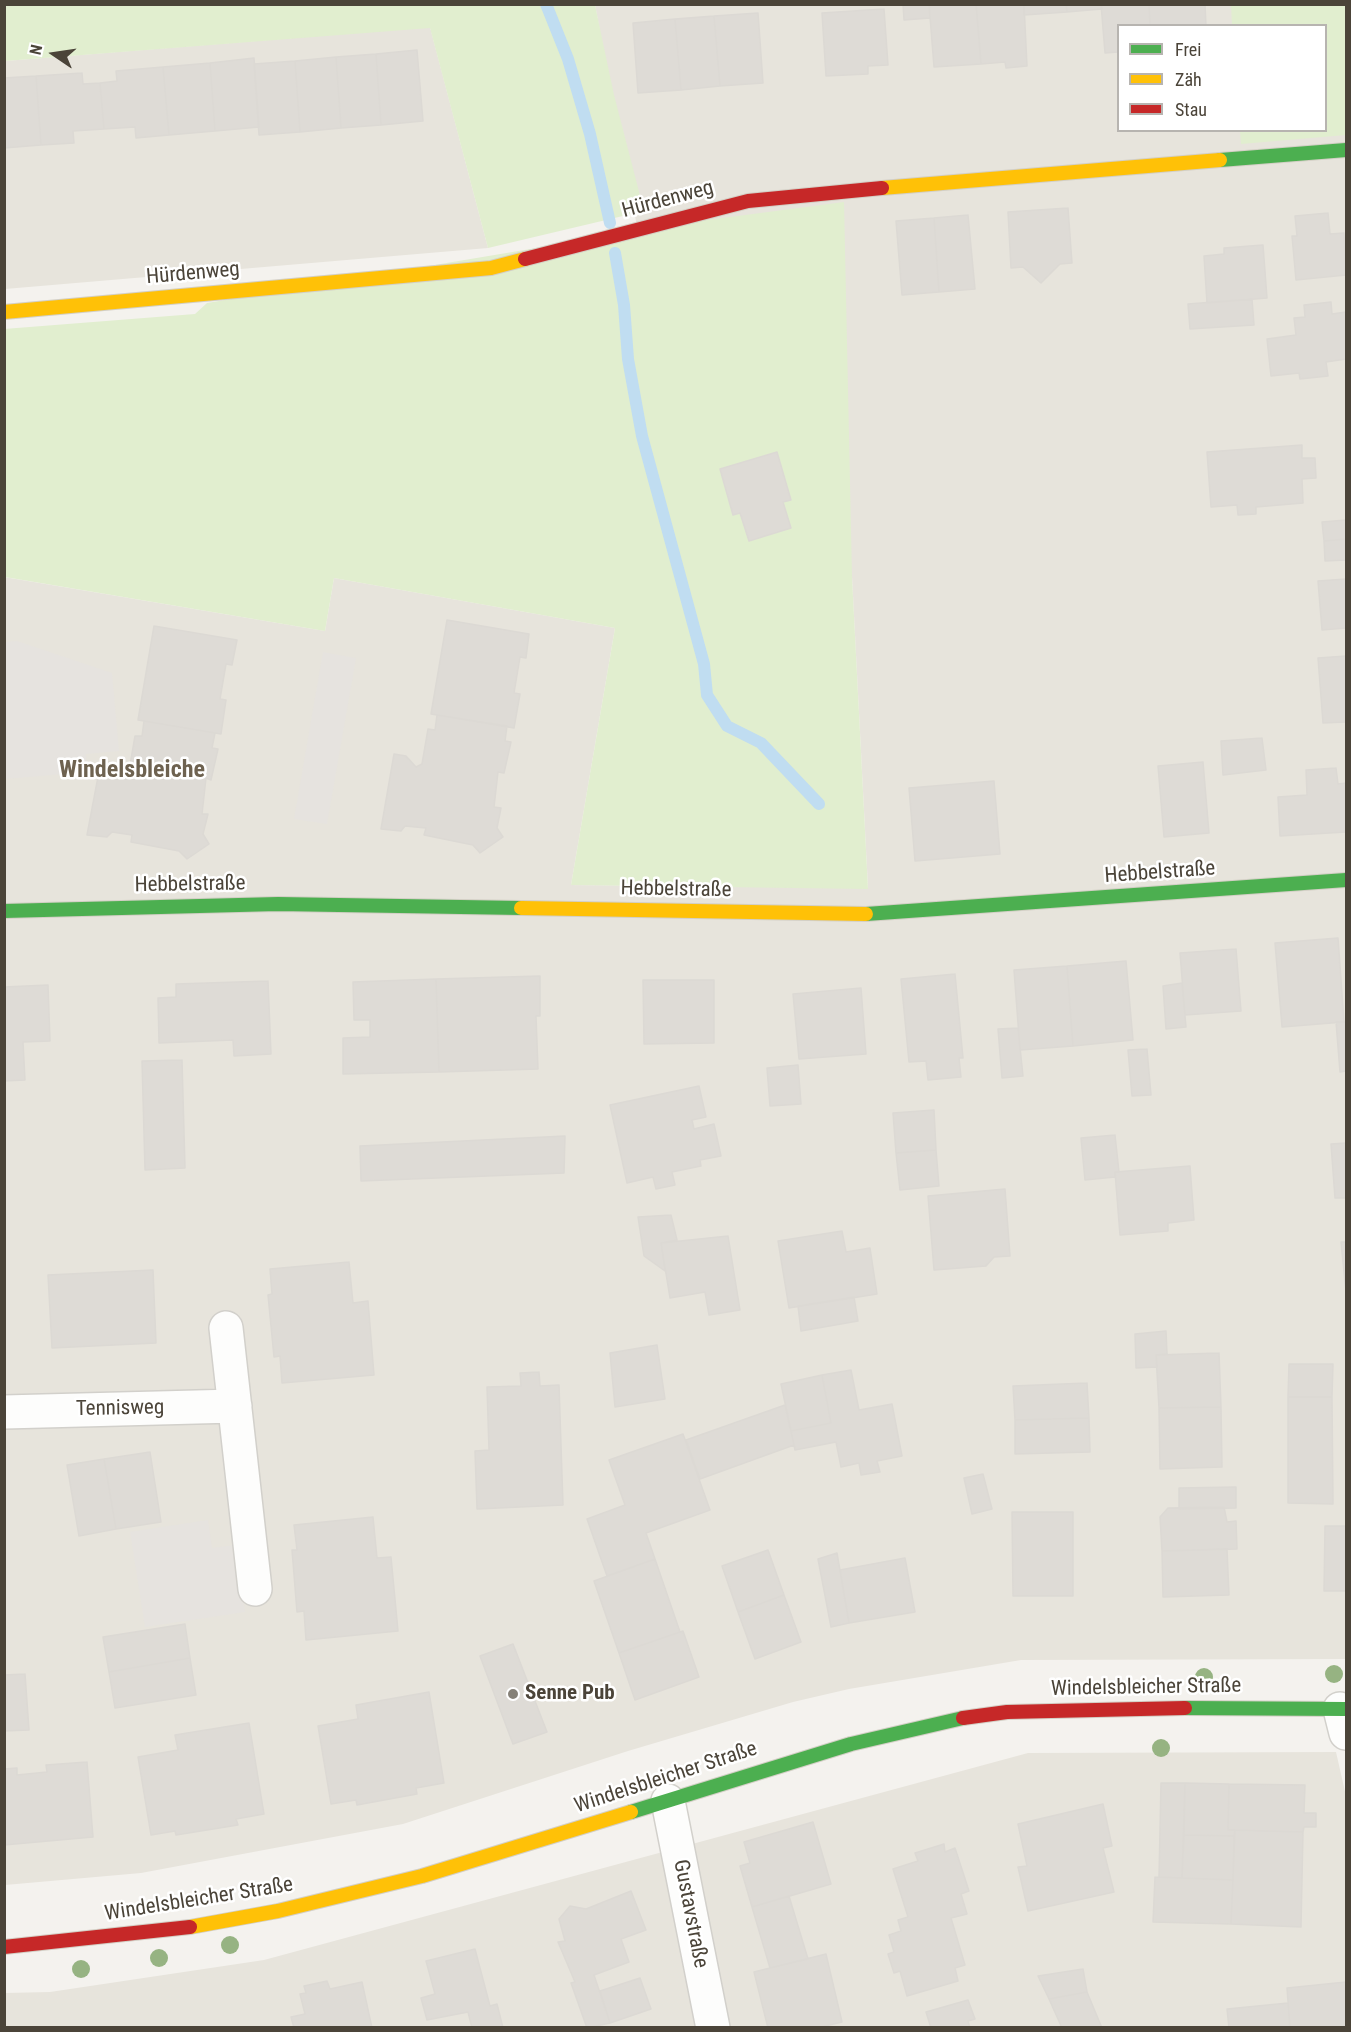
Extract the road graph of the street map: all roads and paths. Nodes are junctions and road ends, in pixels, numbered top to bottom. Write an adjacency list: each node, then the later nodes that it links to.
1 (1347, 150): 2 (street, Hürdenweg)
2 (4, 312)
3 (1347, 880): 4 (street, Hebbelstraße)
4 (4, 911)
5 (226, 1328): 6 (street)
6 (235, 1406): 7 (street, Tennisweg); 8 (street)
7 (4, 1412)
8 (255, 1589)
9 (1344, 1717): 10 (street, Windelsbleicher Straße)
10 (668, 1801): 11 (street, Windelsbleicher Straße); 12 (street, Gustavstraße)
11 (4, 1947)
12 (712, 2028)

